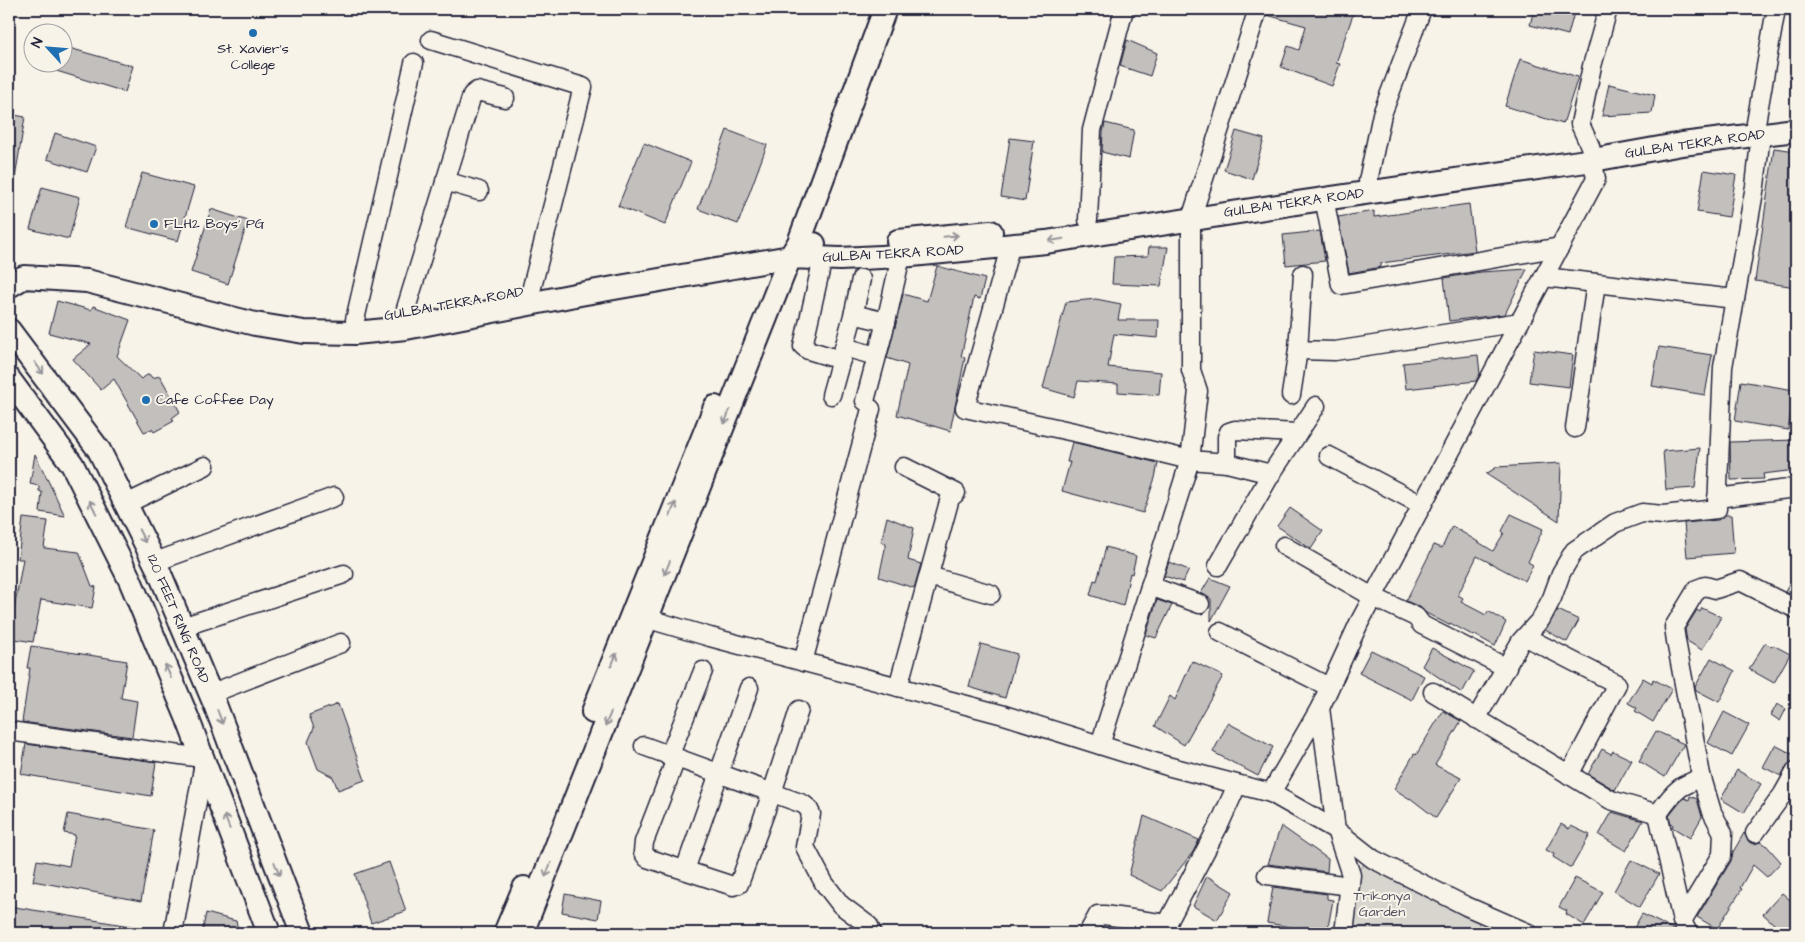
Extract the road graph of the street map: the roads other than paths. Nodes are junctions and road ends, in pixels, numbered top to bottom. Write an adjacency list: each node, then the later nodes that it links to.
1 (869, 9): 23 (main road)
2 (885, 9): 23 (main road)
3 (1124, 9): 20 (street)
4 (1258, 9): 19 (street)
5 (1422, 9): 16 (street)
6 (1608, 9): 14 (street)
7 (1776, 9): 12 (street)
8 (431, 40): 32 (street)
9 (414, 63): 36 (street)
10 (505, 98): 15 (street)
11 (1796, 119): 12 (main road, GULBAI TEKRA ROAD)
12 (1758, 129): 13 (main road, GULBAI TEKRA ROAD); 14 (main road, GULBAI TEKRA ROAD); 33 (street)
13 (1796, 130)
14 (1592, 153): 16 (main road, GULBAI TEKRA ROAD); 18 (main road, GULBAI TEKRA ROAD); 22 (street)
15 (445, 181): 17 (street); 35 (street)
16 (1368, 181): 19 (main road, GULBAI TEKRA ROAD)
17 (479, 191)
18 (1324, 198): 19 (main road, GULBAI TEKRA ROAD); 22 (street)
19 (1193, 212): 20 (main road, GULBAI TEKRA ROAD); 21 (main road, GULBAI TEKRA ROAD, one-way to 21); 50 (street)
20 (1088, 220): 23 (main road, GULBAI TEKRA ROAD, one-way to 20)
21 (1011, 244): 24 (main road, GULBAI TEKRA ROAD); 50 (street)
22 (1560, 247): 28 (street)
23 (787, 252): 25 (main road, GULBAI TEKRA ROAD); 31 (main road, GULBAI TEKRA ROAD); 32 (main road, GULBAI TEKRA ROAD); 70 (main road)
24 (902, 256): 25 (main road, GULBAI TEKRA ROAD); 37 (street)
25 (823, 258): 41 (street)
26 (9, 270): 36 (main road, GULBAI TEKRA ROAD)
27 (1303, 274): 40 (street)
28 (1544, 277): 30 (street); 38 (street)
29 (861, 280): 34 (street)
30 (1596, 283): 33 (street); 47 (street)
31 (9, 286)
32 (531, 291): 35 (main road, GULBAI TEKRA ROAD)
33 (1735, 299): 57 (street)
34 (854, 312): 37 (street); 41 (street)
35 (404, 315): 36 (main road, GULBAI TEKRA ROAD)
36 (355, 320)
37 (886, 322): 42 (street)
38 (1520, 322): 40 (street); 59 (street)
39 (9, 330): 58 (main road, 120 FEET RING ROAD, one-way to 58)
40 (1298, 350): 45 (street)
41 (842, 353): 42 (street); 44 (street)
42 (876, 356): 75 (street)
43 (9, 379): 90 (main road, one-way to 43)
44 (831, 395)
45 (1291, 395)
46 (1316, 406): 48 (street)
47 (1575, 428)
48 (1298, 433): 51 (street); 54 (street)
49 (1329, 456): 59 (street)
50 (1190, 460): 51 (street); 65 (street)
51 (1227, 463): 54 (street)
52 (205, 466): 58 (street)
53 (904, 467): 64 (street)
54 (1271, 474): 62 (street)
55 (1796, 488): 57 (street)
56 (334, 497): 61 (street)
57 (1717, 498): 73 (street)
58 (126, 504): 61 (main road, 120 FEET RING ROAD, one-way to 61)
59 (1422, 505): 67 (street)
60 (1284, 546): 67 (street)
61 (155, 562): 71 (main road, 120 FEET RING ROAD)
62 (1218, 566)
63 (344, 574): 71 (street)
64 (929, 576): 66 (street); 80 (street)
65 (1150, 586): 68 (street); 87 (street)
66 (991, 594)
67 (1373, 597): 76 (street); 78 (street)
68 (1200, 604)
69 (1796, 609): 94 (street)
70 (640, 616): 75 (street); 110 (main road, one-way to 70); 111 (main road, one-way to 111)
71 (182, 627): 82 (main road, 120 FEET RING ROAD)
72 (1220, 632): 78 (street)
73 (1526, 637): 76 (street); 93 (street)
74 (341, 643): 82 (street)
75 (803, 662): 80 (street)
76 (1507, 668): 85 (street)
77 (703, 671): 89 (street)
78 (1329, 687): 83 (street)
79 (749, 688): 92 (street)
80 (898, 688): 87 (street)
81 (1433, 692): 85 (street)
82 (210, 694): 109 (main road, 120 FEET RING ROAD, one-way to 109)
83 (1320, 708): 97 (street); 99 (street)
84 (799, 710): 96 (street)
85 (1476, 719): 93 (street)
86 (9, 731): 90 (street)
87 (1100, 745): 95 (street)
88 (644, 746): 89 (street)
89 (672, 758): 92 (street); 101 (street)
90 (203, 760): 107 (street); 108 (main road, one-way to 90)
91 (1796, 771): 100 (street)
92 (719, 774): 96 (street); 101 (street)
93 (1569, 775): 98 (street)
94 (1701, 775): 98 (street); 105 (street)
95 (1237, 785): 97 (street); 106 (street)
96 (772, 793): 101 (street); 112 (street)
97 (1271, 793): 99 (street)
98 (1658, 814): 105 (street)
99 (1336, 830): 103 (street); 104 (street)
100 (1755, 833)
101 (685, 870)
102 (1267, 875): 103 (street)
103 (1350, 886): 114 (street)
104 (1495, 926): 115 (street)
105 (1685, 927)
106 (1169, 929): 113 (street)
107 (174, 933)
108 (269, 933)
109 (302, 933)
110 (505, 933)
111 (522, 933)
112 (872, 933)
113 (1088, 933)
114 (1344, 933)
115 (1528, 933)

